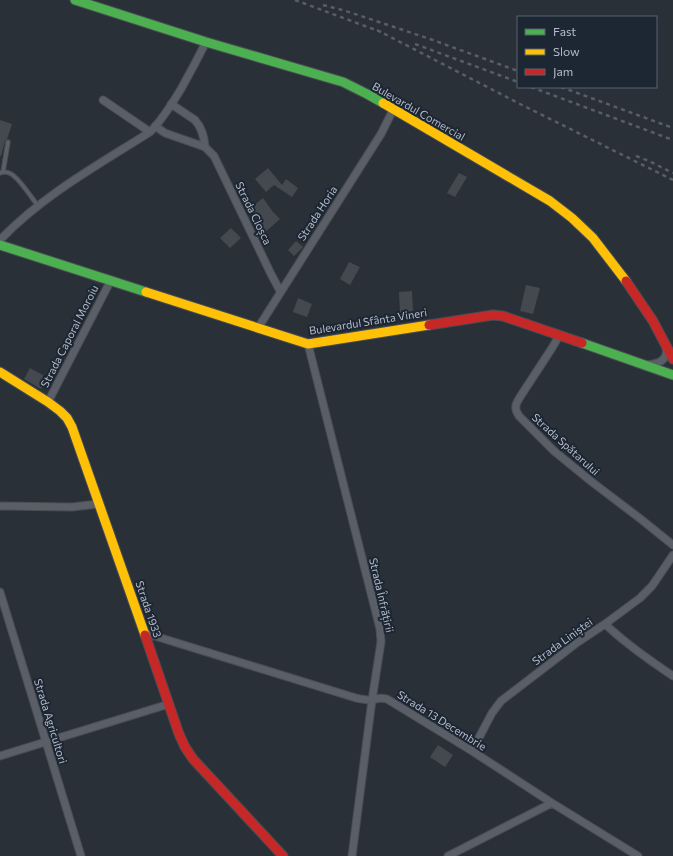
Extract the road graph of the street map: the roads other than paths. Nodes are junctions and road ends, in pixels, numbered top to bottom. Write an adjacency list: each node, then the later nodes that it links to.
1 (75, 0): 2 (street, Bulevardul Comercial)
2 (206, 42): 4 (street); 5 (street, Bulevardul Comercial)
3 (103, 100): 7 (street)
4 (172, 104): 6 (street); 9 (street, Strada Cloșca)
5 (393, 110): 15 (street, Strada Horia); 19 (street, Bulevardul Comercial)
6 (155, 126): 7 (street); 9 (street)
7 (150, 132): 11 (street)
8 (8, 142): 10 (lane)
9 (205, 147): 15 (street, Strada Cloșca)
10 (2, 173): 11 (lane)
11 (38, 206): 12 (street)
12 (0, 240)
13 (0, 245): 14 (street, Bulevardul Sfânta Vineri)
14 (110, 280): 16 (street, Bulevardul Sfânta Vineri); 24 (street, Strada Caporal Moroiu)
15 (280, 291): 16 (street, Strada Horia)
16 (258, 328): 18 (street, Bulevardul Sfânta Vineri)
17 (559, 336): 18 (street, Bulevardul Sfânta Vineri); 21 (street, Bulevardul Sfânta Vineri); 27 (street, Strada Spătarului)
18 (308, 344): 33 (street, Strada Înfrățirii)
19 (666, 344): 20 (street, Bulevardul Comercial); 21 (street)
20 (673, 359)
21 (646, 365): 23 (street, Bulevardul Sfânta Vineri)
22 (0, 372): 24 (street, Strada 1933)
23 (673, 375)
24 (48, 402): 25 (street, Strada 1933)
25 (98, 504): 26 (street); 31 (street, Strada 1933)
26 (0, 506)
27 (673, 546)
28 (673, 555): 30 (street, Strada Liniștei)
29 (0, 592): 35 (street, Strada Agricultori)
30 (605, 624): 32 (street); 36 (street, Strada Liniștei)
31 (145, 633): 33 (street, Strada 13 Decembrie); 34 (street, Strada 1933)
32 (673, 676)
33 (372, 700): 36 (street, Strada 13 Decembrie); 42 (street, Strada Înfrățirii)
34 (169, 704): 35 (street); 41 (street, Strada 1933)
35 (46, 742): 37 (street); 39 (street, Strada Agricultori)
36 (472, 751): 38 (street, Strada 13 Decembrie)
37 (0, 756)
38 (552, 803): 43 (street); 44 (street, Strada 13 Decembrie)
39 (80, 854): 40 (street)
40 (72, 856)
41 (283, 856)
42 (352, 856)
43 (448, 856)
44 (638, 856)

